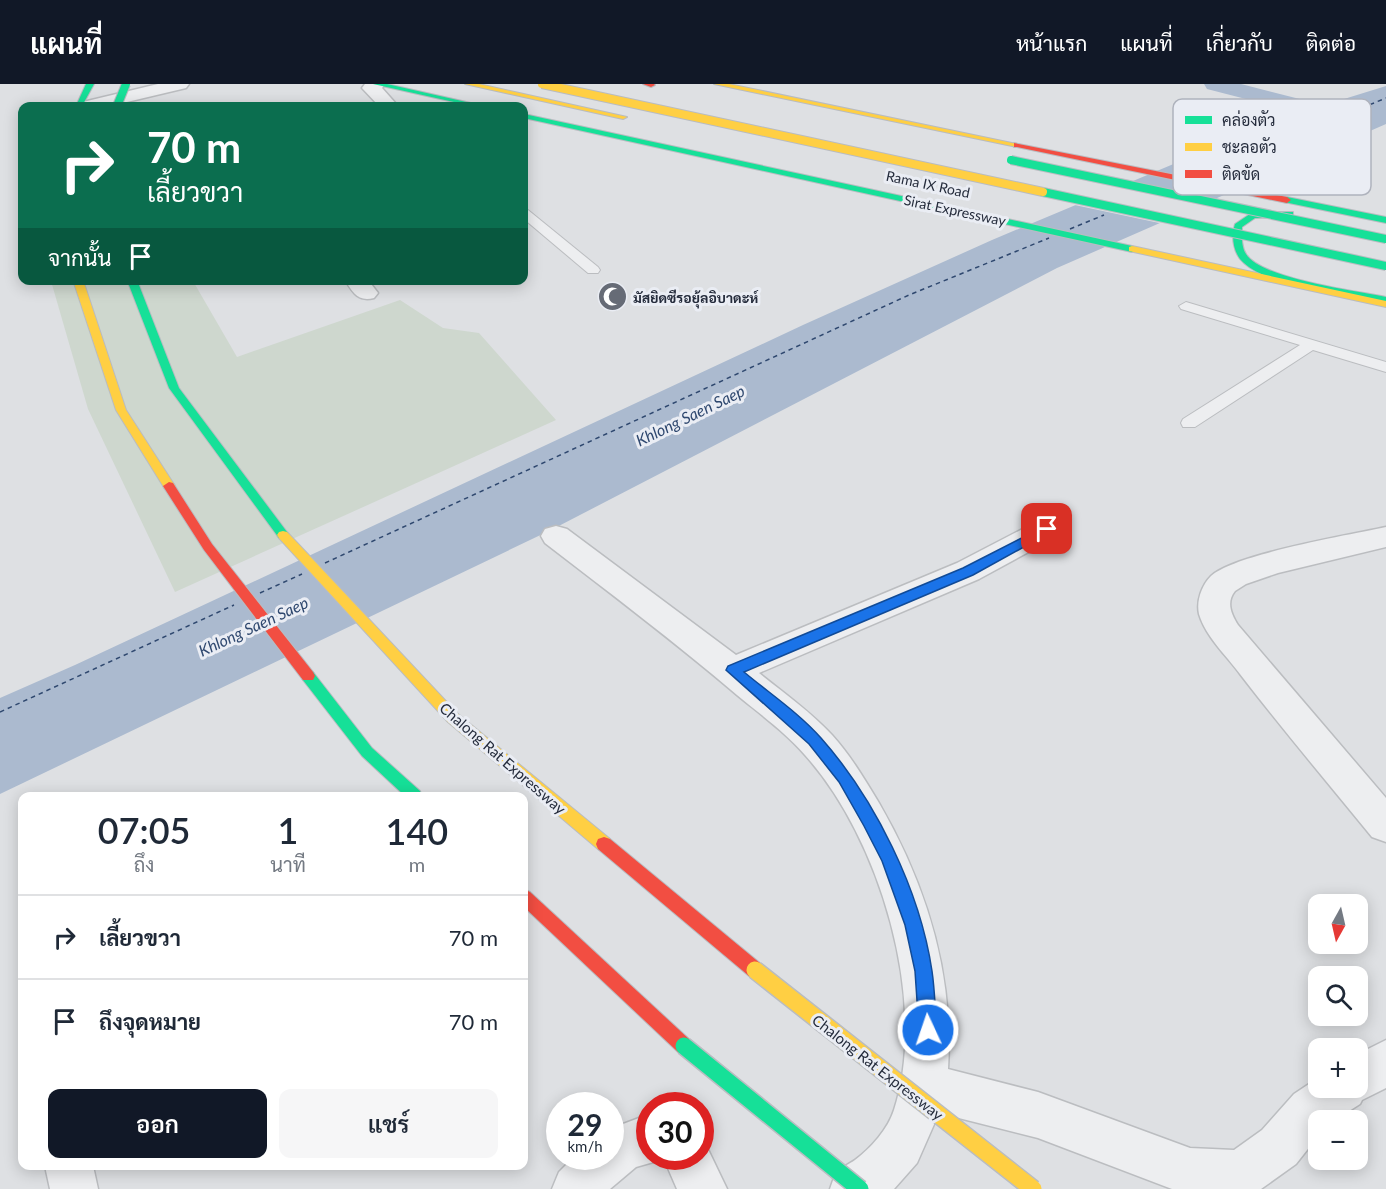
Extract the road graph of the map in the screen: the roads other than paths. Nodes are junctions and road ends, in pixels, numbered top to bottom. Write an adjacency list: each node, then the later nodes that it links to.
1 (90, 84): 9 (main road)
2 (126, 84): 11 (main road, bridge)
3 (180, 84): 10 (street)
4 (469, 84): 14 (main road)
5 (542, 84): 27 (main road, Rama IX Road, bridge)
6 (594, 84): 25 (main road, Rama IX Road)
7 (718, 84): 16 (main road)
8 (381, 94): 12 (main road)
9 (81, 102)
10 (106, 102)
11 (119, 102)
12 (447, 102)
13 (528, 117): 31 (main road, Sirat Expressway)
14 (629, 118)
15 (1001, 158): 17 (main road, bridge)
16 (1173, 177)
17 (1173, 194)
18 (1177, 195): 23 (main road, bridge)
19 (1263, 195): 21 (main road)
20 (528, 216): 28 (lane)
21 (1386, 220)
22 (1386, 232): 31 (main road)
23 (1386, 239)
24 (1224, 249): 26 (main road)
25 (1386, 250)
26 (1270, 259)
27 (1386, 266)
28 (594, 270)
29 (80, 285): 40 (main road)
30 (134, 285): 55 (main road, Chalong Rat Expressway, bridge)
31 (1386, 302)
32 (1186, 306): 33 (lane)
33 (1311, 344): 34 (lane); 35 (lane)
34 (1386, 367)
35 (1189, 423)
36 (1047, 529): 39 (street)
37 (556, 536): 39 (street)
38 (1386, 537): 41 (street)
39 (733, 670): 45 (street)
40 (411, 792)
41 (1386, 825)
42 (528, 901): 54 (main road, bridge)
43 (1386, 1062): 44 (street)
44 (1368, 1073)
45 (923, 1086): 46 (street); 53 (street)
46 (1329, 1098)
47 (636, 1142): 51 (street)
48 (70, 1170): 50 (street)
49 (693, 1170): 52 (street)
50 (74, 1189)
51 (576, 1189)
52 (703, 1189)
53 (854, 1189)
54 (860, 1189)
55 (1033, 1189)

